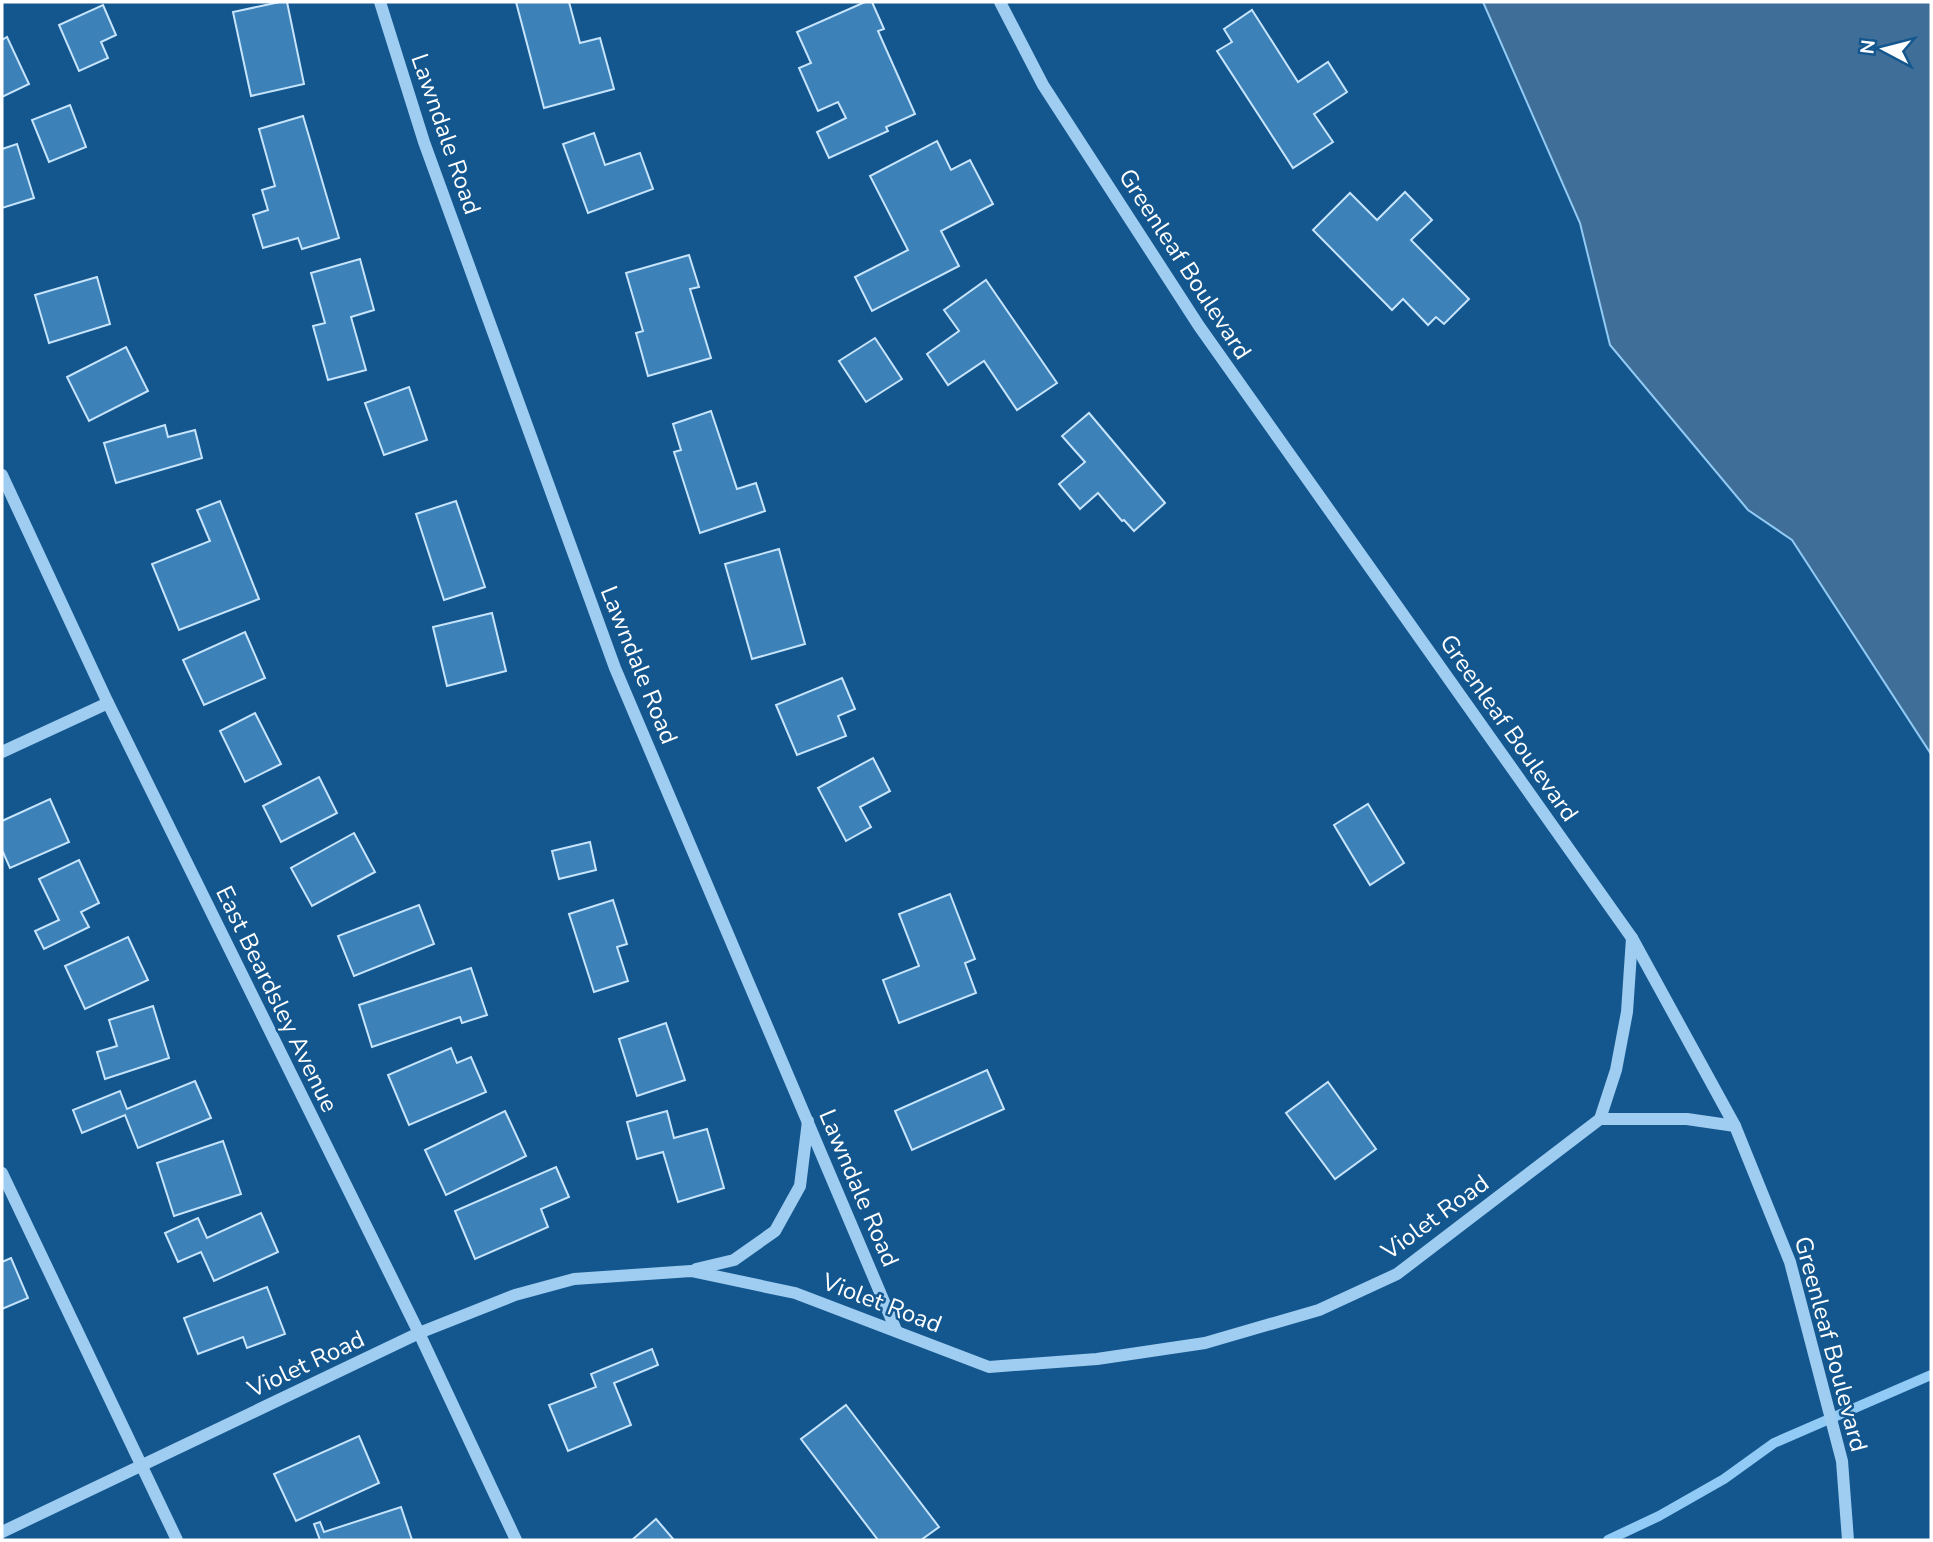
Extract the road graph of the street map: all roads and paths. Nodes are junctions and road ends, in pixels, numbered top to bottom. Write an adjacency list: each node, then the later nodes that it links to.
1 (380, 2): 8 (street, Lawndale Road)
2 (1000, 2): 6 (street, Greenleaf Boulevard)
3 (2, 475): 4 (street, East Beardsley Avenue)
4 (108, 702): 5 (street); 13 (street, East Beardsley Avenue)
5 (2, 752)
6 (1632, 938): 7 (street); 9 (street, Greenleaf Boulevard)
7 (1600, 1119): 9 (street); 12 (street, Violet Road)
8 (808, 1121): 11 (street); 12 (street, Lawndale Road)
9 (1735, 1126): 18 (street, Greenleaf Boulevard)
10 (2, 1173): 14 (street)
11 (691, 1270): 12 (street, Violet Road); 13 (street, Violet Road)
12 (896, 1330)
13 (419, 1333): 14 (street, Violet Road); 17 (street, East Beardsley Avenue)
14 (141, 1465): 15 (street, Violet Road); 16 (street)
15 (2, 1532)
16 (177, 1540)
17 (516, 1540)
18 (1848, 1540)

